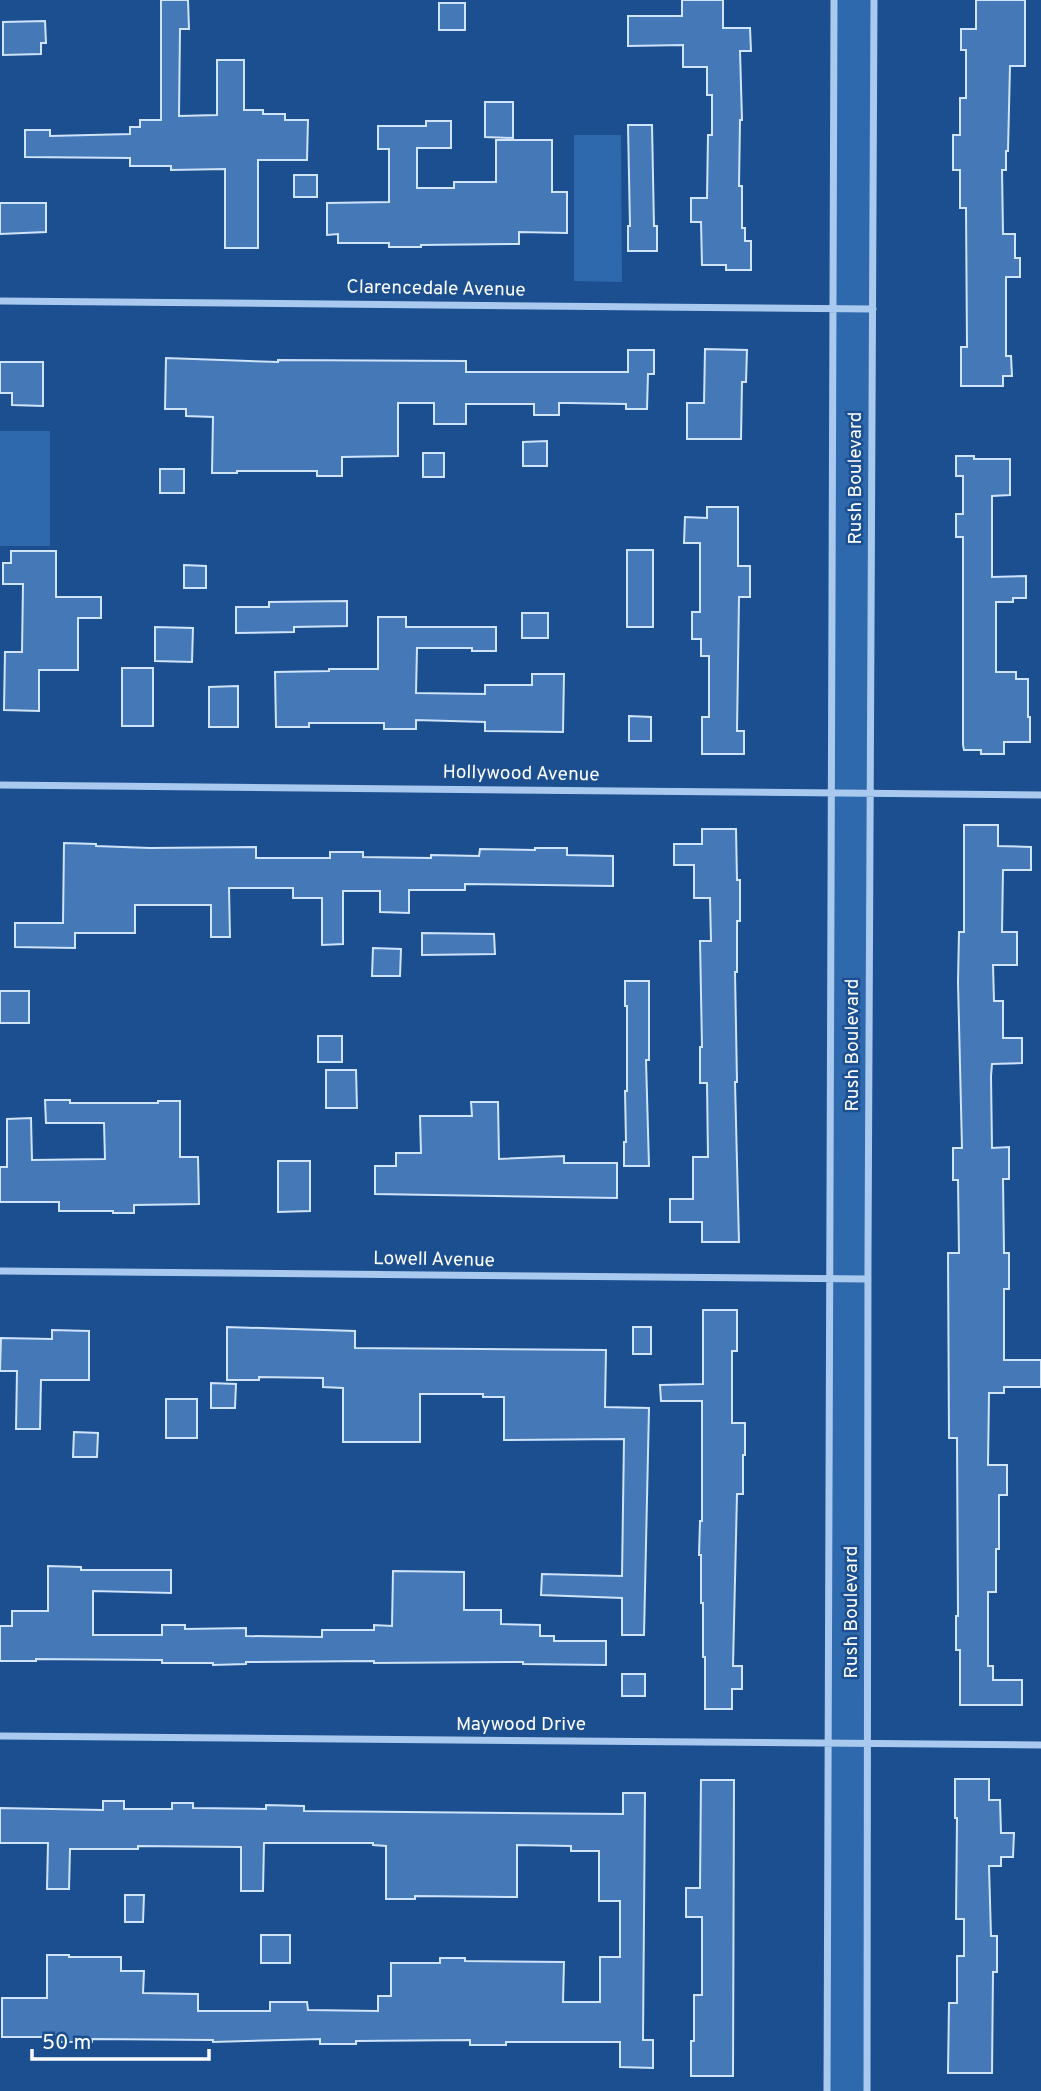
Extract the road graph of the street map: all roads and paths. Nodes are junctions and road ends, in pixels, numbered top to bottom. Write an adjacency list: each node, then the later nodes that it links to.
1 (834, 0): 4 (street, Rush Boulevard)
2 (874, 0): 5 (street, Rush Boulevard)
3 (0, 301): 4 (street, Clarencedale Avenue)
4 (833, 309): 5 (street, Clarencedale Avenue); 7 (street, Rush Boulevard)
5 (873, 309): 8 (street, Rush Boulevard)
6 (0, 785): 7 (street, Hollywood Avenue)
7 (832, 793): 8 (street, Hollywood Avenue); 11 (street, Rush Boulevard)
8 (870, 793): 9 (street, Hollywood Avenue); 12 (street, Rush Boulevard)
9 (1041, 795)
10 (0, 1271): 11 (street, Lowell Avenue)
11 (830, 1279): 12 (street, Lowell Avenue); 14 (street, Rush Boulevard)
12 (868, 1279): 15 (street, Rush Boulevard)
13 (0, 1736): 14 (street, Maywood Drive)
14 (828, 1744): 15 (street, Maywood Drive); 17 (street, Rush Boulevard)
15 (867, 1744): 16 (street, Maywood Drive); 18 (street, Rush Boulevard)
16 (1041, 1745)
17 (827, 2091)
18 (867, 2091)

